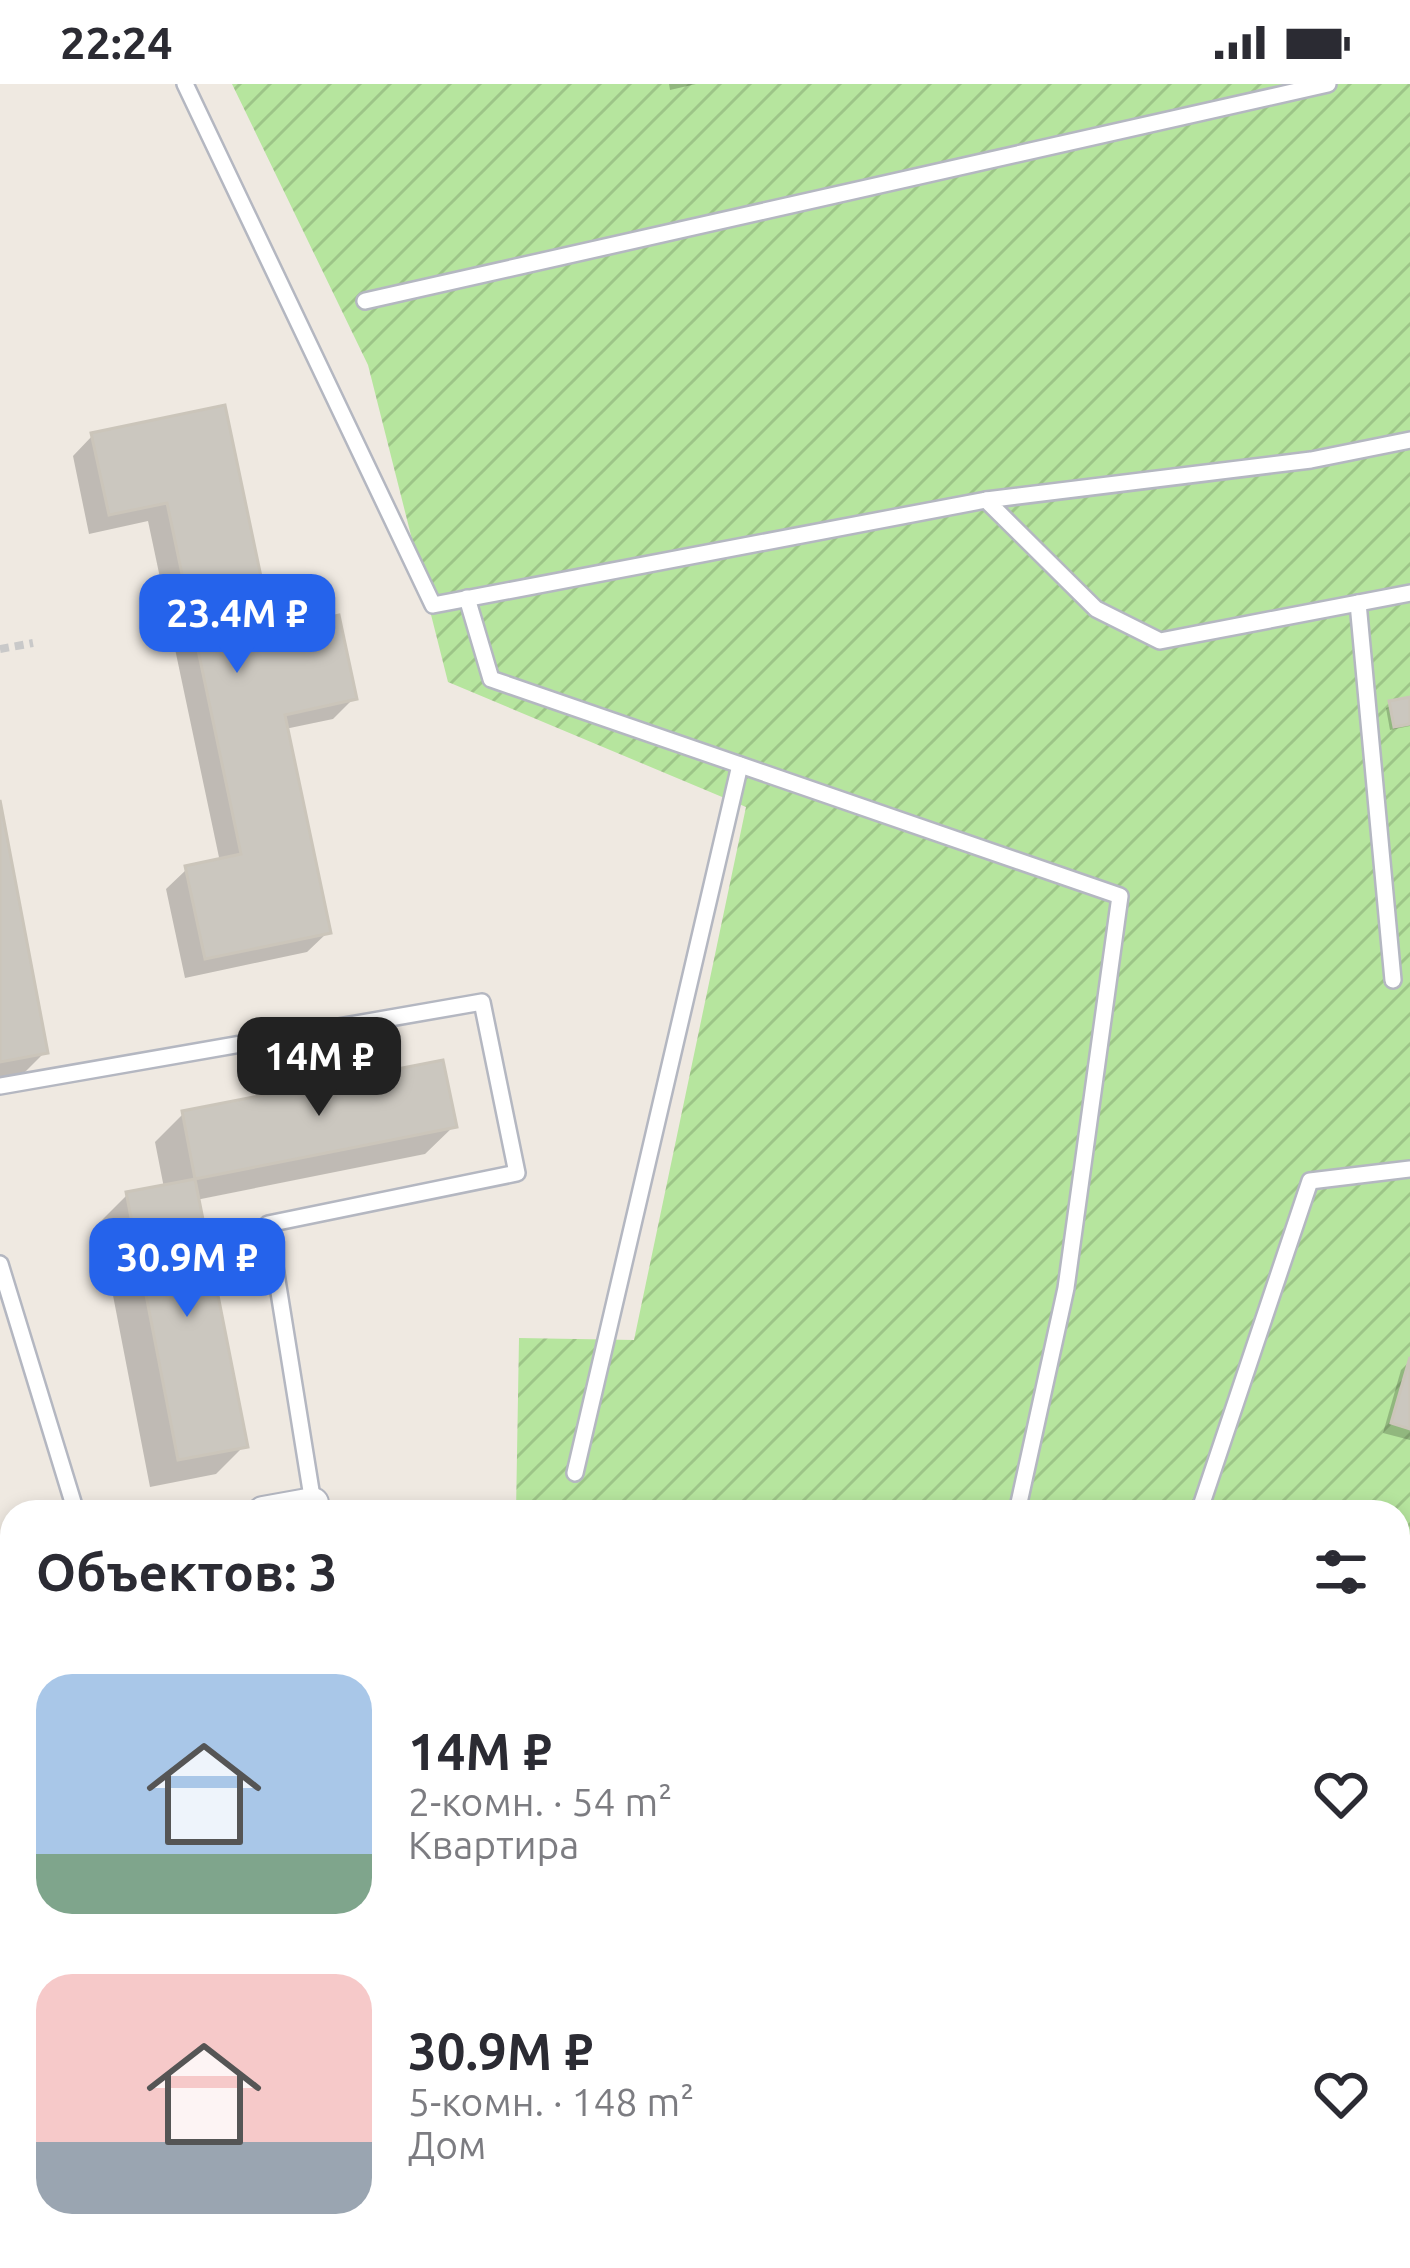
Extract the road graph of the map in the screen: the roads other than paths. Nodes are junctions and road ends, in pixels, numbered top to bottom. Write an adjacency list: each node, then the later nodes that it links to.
1 (185, 84): 7 (lane)
2 (1328, 84): 3 (lane)
3 (365, 302)
4 (1410, 440): 5 (lane)
5 (986, 500): 7 (lane); 8 (lane)
6 (1410, 592): 8 (lane)
7 (466, 598): 9 (lane)
8 (1358, 603): 10 (lane)
9 (740, 765): 14 (lane); 17 (lane)
10 (1394, 980)
11 (0, 1086): 16 (lane)
12 (1410, 1169): 18 (lane)
13 (0, 1264): 15 (lane)
14 (575, 1473)
15 (72, 1500)
16 (313, 1500)
17 (1020, 1500)
18 (1203, 1500)

